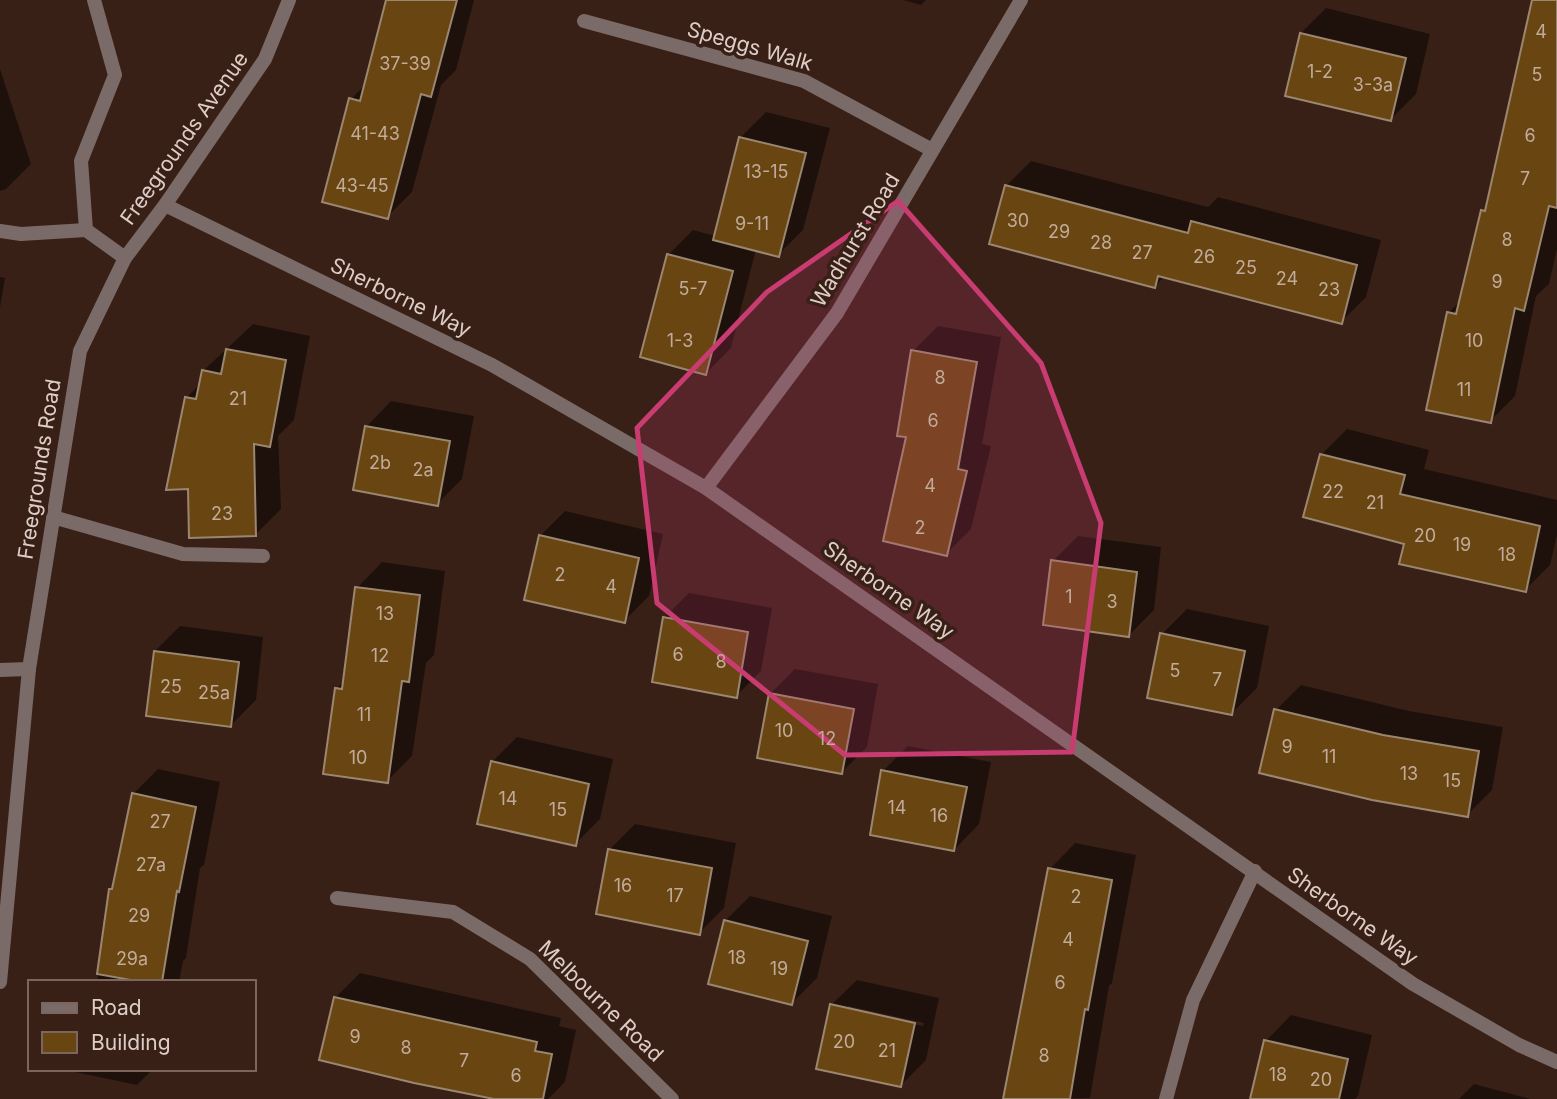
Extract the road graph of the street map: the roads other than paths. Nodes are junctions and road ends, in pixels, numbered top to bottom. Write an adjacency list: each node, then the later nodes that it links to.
1 (94, 0): 7 (street)
2 (289, 0): 6 (street, Freegrounds Avenue)
3 (1021, 0): 5 (street, Wadhurst Road)
4 (584, 21): 5 (street, Speggs Walk)
5 (932, 150): 10 (street, Wadhurst Road)
6 (165, 205): 9 (street, Freegrounds Avenue); 10 (street, Sherborne Way)
7 (86, 230): 8 (street); 9 (street)
8 (0, 231)
9 (125, 258): 11 (street, Freegrounds Road)
10 (705, 488): 15 (street, Sherborne Way)
11 (53, 517): 12 (street); 13 (street, Freegrounds Road)
12 (263, 556)
13 (29, 669): 14 (street); 17 (street, Freegrounds Road)
14 (0, 670)
15 (1255, 871): 18 (street, Sherborne Way); 20 (street)
16 (337, 898): 19 (street, Melbourne Road)
17 (0, 982)
18 (1557, 1062)
19 (672, 1099)
20 (1166, 1099)

